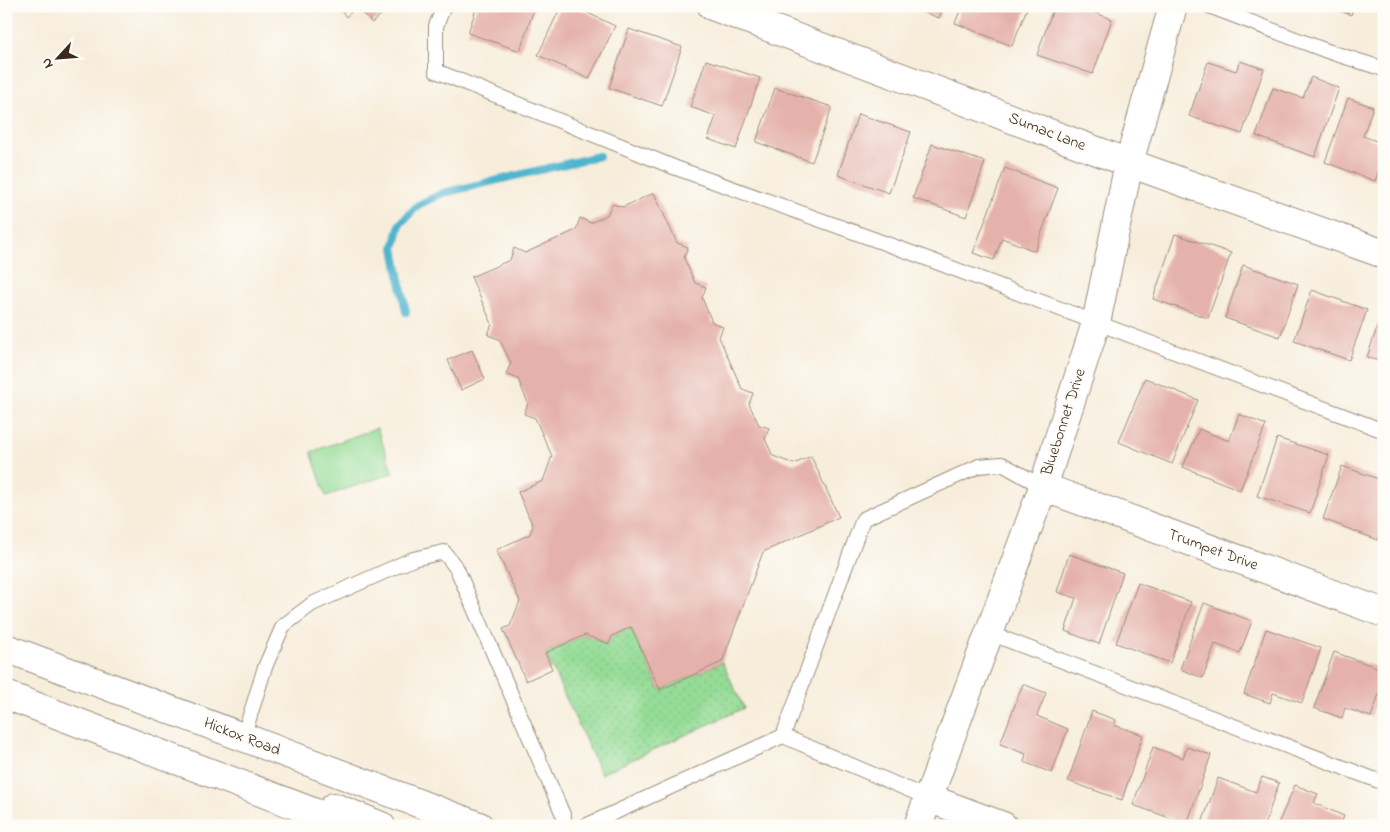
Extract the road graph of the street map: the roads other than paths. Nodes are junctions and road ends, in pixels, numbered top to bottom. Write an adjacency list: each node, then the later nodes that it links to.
1 (444, 6): 8 (lane)
2 (712, 6): 6 (street, Sumac Lane)
3 (1172, 6): 6 (street, Bluebonnet Drive)
4 (1209, 6): 5 (lane)
5 (1384, 68)
6 (1129, 163): 7 (street, Sumac Lane); 8 (street, Bluebonnet Drive)
7 (1384, 254)
8 (1096, 323): 9 (lane); 10 (street, Bluebonnet Drive)
9 (1384, 431)
10 (1042, 487): 11 (street, Trumpet Drive); 12 (street, Bluebonnet Drive); 15 (lane)
11 (1384, 613)
12 (989, 633): 18 (lane); 19 (street, Bluebonnet Drive)
13 (6, 648): 16 (street, Hickox Road)
14 (6, 694): 17 (street)
15 (783, 736): 19 (lane); 25 (lane)
16 (243, 738): 17 (street); 23 (street, Hickox Road); 24 (lane)
17 (229, 779): 20 (street)
18 (1384, 783)
19 (928, 798): 26 (street, Bluebonnet Drive); 27 (street)
20 (289, 803): 21 (street); 22 (street)
21 (350, 826)
22 (381, 826)
23 (478, 826)
24 (563, 826)
25 (585, 826)
26 (918, 826)
27 (1003, 826)

